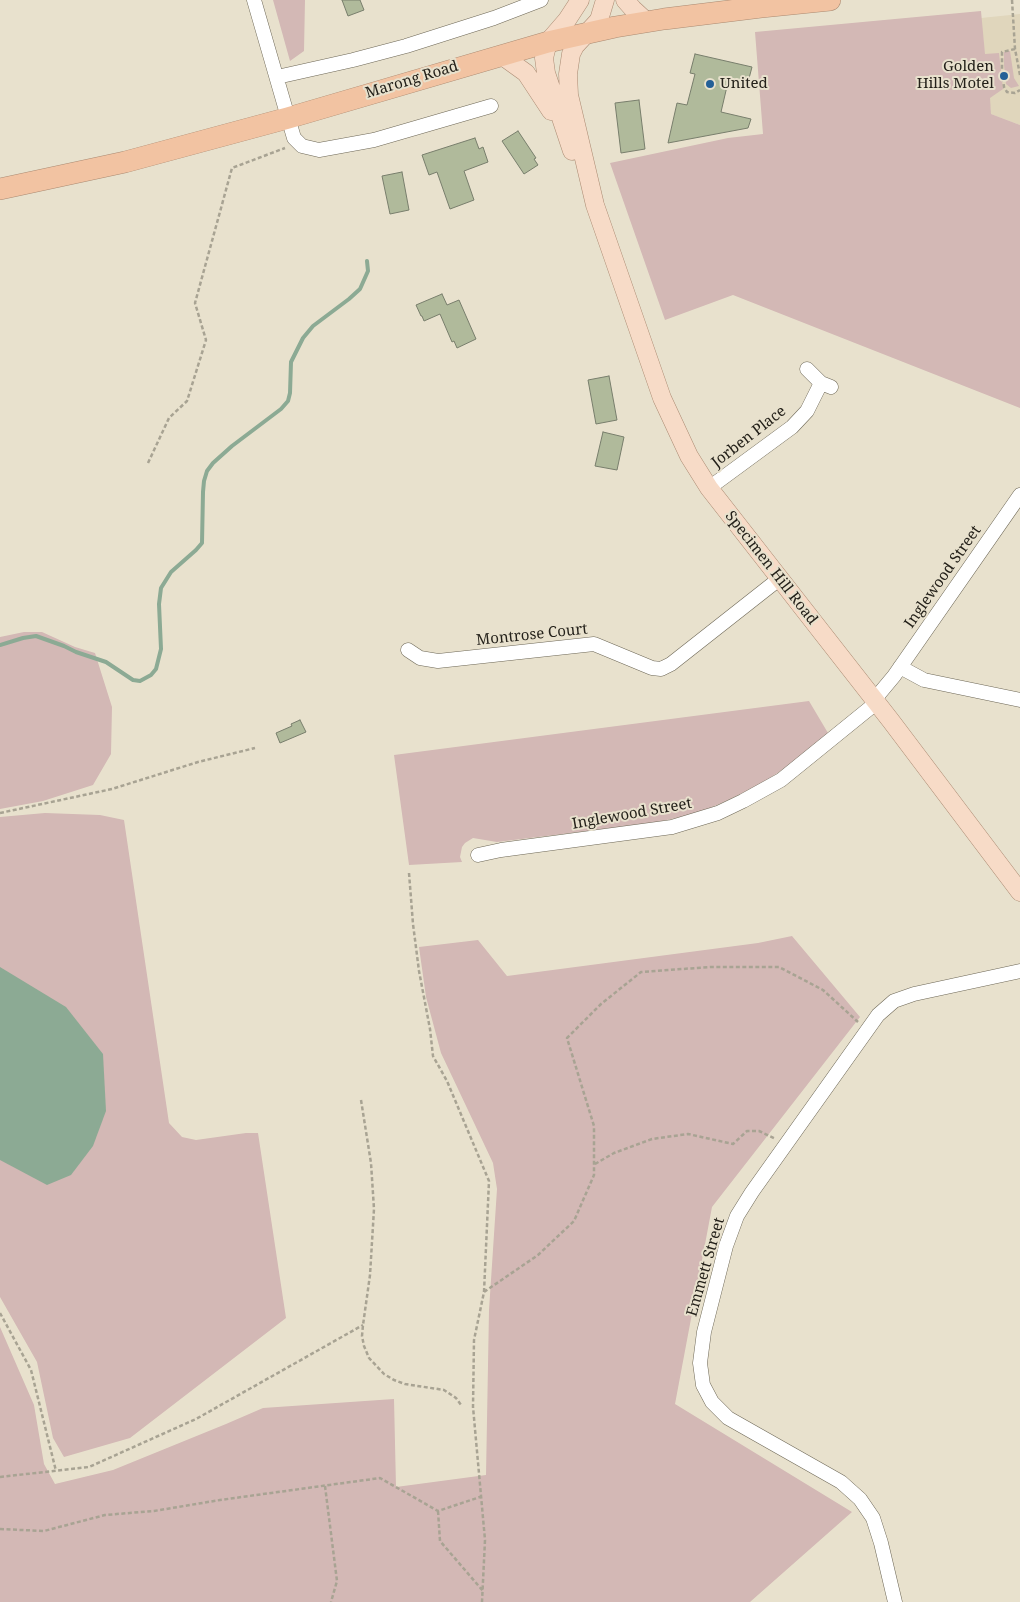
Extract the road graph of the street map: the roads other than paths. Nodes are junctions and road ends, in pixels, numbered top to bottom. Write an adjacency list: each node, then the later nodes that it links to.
1 (254, 0): 11 (street)
2 (541, 0): 11 (street)
3 (580, 0): 9 (main road)
4 (605, 0): 8 (main road, Specimen Hill Road)
5 (625, 0): 7 (main road)
6 (830, 0): 7 (highway, Marong Road)
7 (647, 22): 8 (highway, Marong Road)
8 (586, 33): 9 (highway, Marong Road); 16 (main road, Specimen Hill Road)
9 (548, 42): 10 (highway, Marong Road); 14 (main road, Specimen Hill Road)
10 (501, 55): 13 (highway, Marong Road); 14 (main road)
11 (277, 77): 13 (street)
12 (491, 106): 13 (street)
13 (288, 118): 15 (highway, Marong Road)
14 (566, 135): 16 (main road, Specimen Hill Road)
15 (0, 189)
16 (594, 205): 18 (main road, Specimen Hill Road)
17 (807, 369): 18 (street, Jorben Place)
18 (710, 488): 20 (main road, Specimen Hill Road)
19 (1020, 495): 22 (street, Inglewood Street)
20 (779, 579): 21 (street, Montrose Court); 24 (main road, Specimen Hill Road)
21 (408, 650)
22 (900, 667): 23 (street); 24 (street, Inglewood Street)
23 (1020, 700)
24 (875, 701): 25 (street, Inglewood Street); 26 (main road, Specimen Hill Road)
25 (478, 856)
26 (1020, 892)
27 (1020, 972): 28 (street, Emmett Street)
28 (895, 1602)

